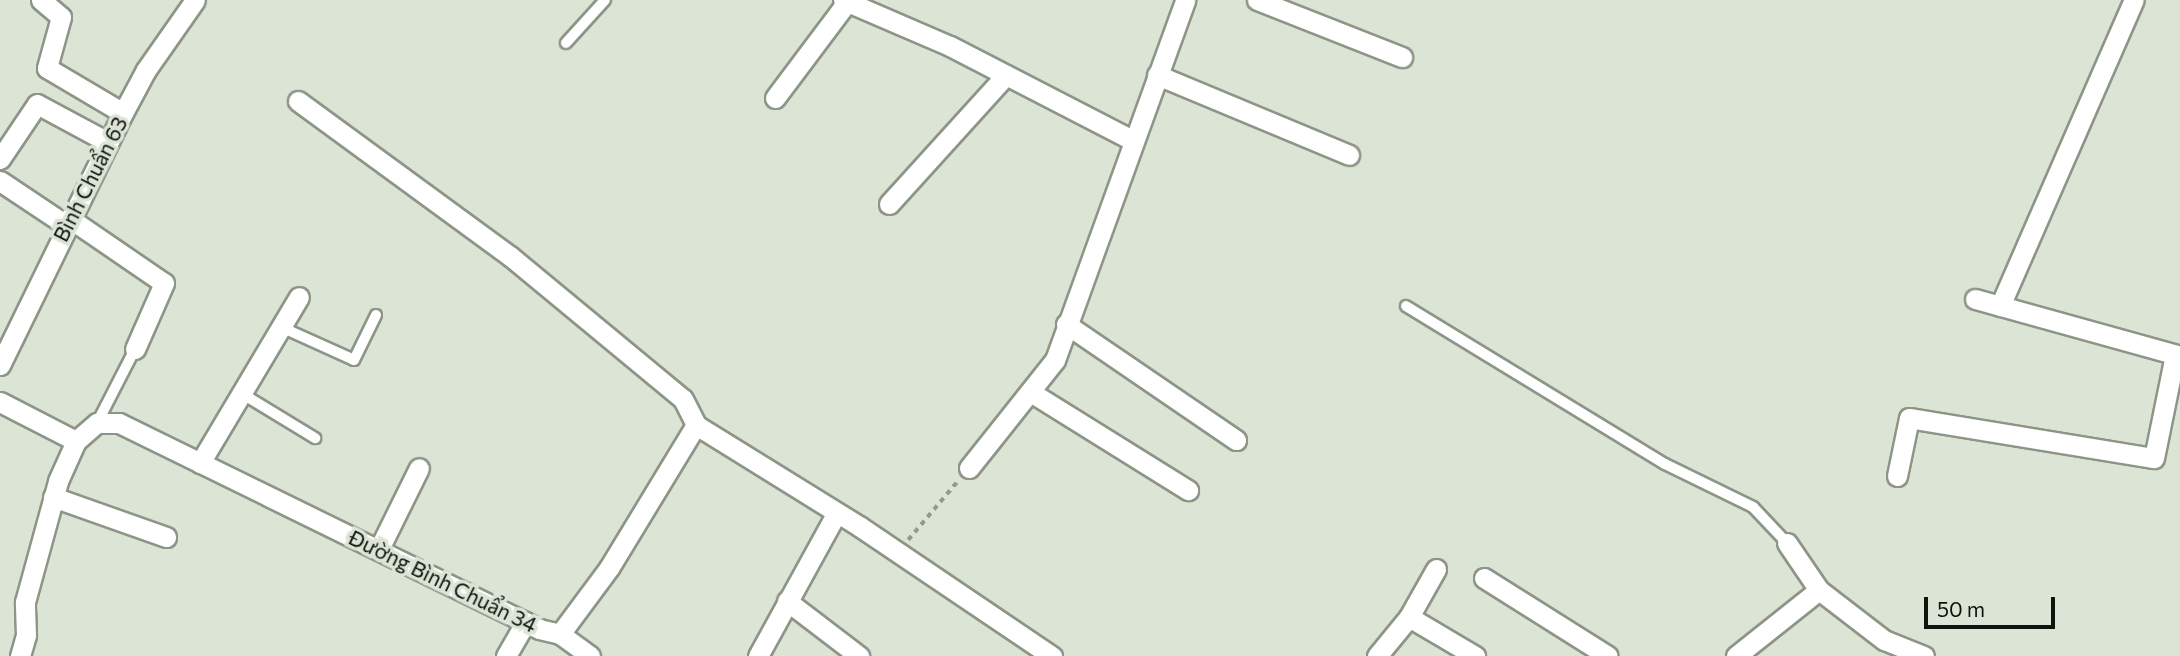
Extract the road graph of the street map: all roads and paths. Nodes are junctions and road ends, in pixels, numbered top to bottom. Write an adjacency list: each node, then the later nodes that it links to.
1 (41, 0): 14 (street)
2 (195, 0): 14 (street, Bình Chuẩn 63)
3 (605, 0): 8 (lane)
4 (1185, 0): 11 (street)
5 (1256, 0): 9 (street)
6 (2134, 0): 25 (street)
7 (845, 1): 10 (street); 12 (street)
8 (566, 43)
9 (1402, 57)
10 (1006, 75): 15 (street); 20 (street)
11 (1157, 75): 15 (street); 17 (street)
12 (775, 98)
13 (298, 101): 36 (street)
14 (122, 113): 16 (street, Bình Chuẩn 63)
15 (1132, 140): 27 (street)
16 (108, 142): 18 (street); 21 (street, Bình Chuẩn 63)
17 (1349, 155)
18 (0, 159)
19 (0, 181): 21 (street)
20 (888, 205)
21 (68, 221): 29 (street); 31 (street, Bình Chuẩn 63)
22 (299, 297): 28 (street)
23 (1975, 299): 25 (street)
24 (1406, 306): 48 (lane)
25 (2000, 306): 30 (street)
26 (376, 315): 28 (lane)
27 (1066, 324): 33 (street); 38 (street)
28 (281, 327): 32 (street)
29 (135, 349): 35 (lane)
30 (2177, 356): 43 (street)
31 (0, 365)
32 (241, 393): 37 (lane); 40 (street)
33 (1032, 393): 42 (street); 44 (street)
34 (0, 402): 39 (street)
35 (97, 422): 39 (street); 40 (street, Đường Bình Chuẩn 34)
36 (696, 425): 46 (street); 57 (street, Đường Bình Chuẩn 34)
37 (316, 438)
38 (1236, 440)
39 (76, 441): 45 (street)
40 (200, 463): 49 (street, Đường Bình Chuẩn 34)
41 (419, 468): 49 (street)
42 (969, 468): 50 (path)
43 (1897, 476)
44 (1188, 490)
45 (53, 497): 47 (street); 58 (street)
46 (836, 514): 50 (street); 54 (street)
47 (166, 537)
48 (1787, 543): 53 (street)
49 (379, 549): 56 (street, Đường Bình Chuẩn 34)
50 (897, 552): 63 (street)
51 (1436, 569): 55 (street)
52 (1484, 578): 66 (street)
53 (1819, 590): 67 (street); 68 (street)
54 (787, 600): 61 (street); 62 (street)
55 (1409, 617): 64 (street); 65 (street)
56 (526, 622): 57 (street, Đường Bình Chuẩn 34); 59 (street)
57 (560, 634): 60 (street)
58 (20, 656)
59 (506, 656)
60 (590, 656)
61 (758, 656)
62 (859, 656)
63 (1052, 656)
64 (1377, 656)
65 (1475, 656)
66 (1608, 656)
67 (1736, 656)
68 (1924, 656)

